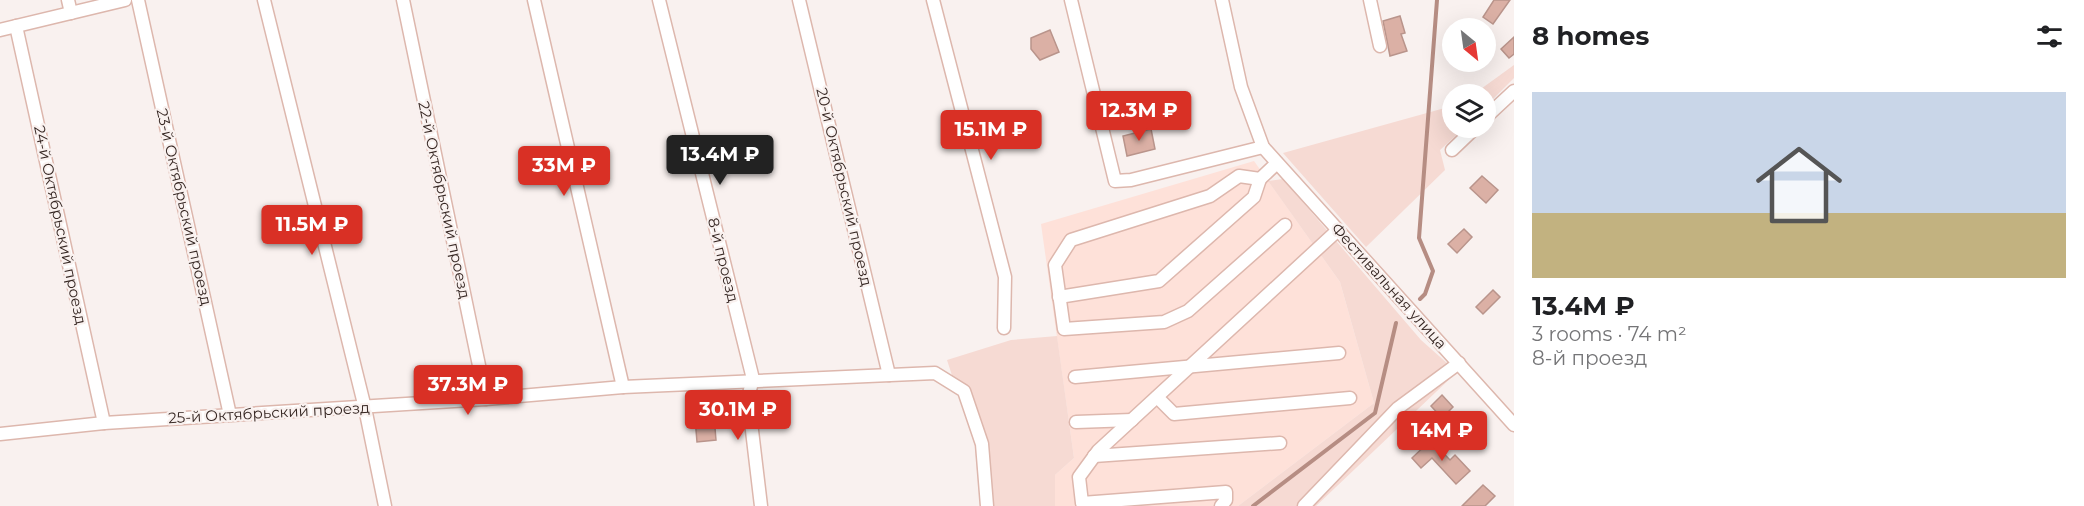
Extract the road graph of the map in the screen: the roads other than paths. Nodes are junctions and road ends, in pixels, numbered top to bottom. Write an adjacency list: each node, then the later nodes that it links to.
1 (125, 0): 12 (street)
2 (138, 0): 38 (street, 23-й Октябрьский проезд)
3 (264, 0): 37 (street)
4 (403, 0): 36 (street, 22-й Октябрьский проезд)
5 (534, 0): 33 (street)
6 (659, 0): 32 (street, 8-й проезд)
7 (799, 0): 30 (street, 20-й Октябрьский проезд)
8 (933, 0): 26 (street)
9 (1071, 0): 19 (street)
10 (1222, 0): 19 (street)
11 (1370, 0): 15 (street)
12 (70, 6): 13 (street)
13 (16, 26): 14 (street); 41 (street, 24-й Октябрьский проезд)
14 (0, 30)
15 (1380, 46)
16 (1514, 91): 17 (street)
17 (1496, 108)
18 (1465, 138): 20 (street)
19 (1263, 147): 21 (street, Фестивальная улица)
20 (1452, 150)
21 (1277, 163): 22 (street); 24 (street, Фестивальная улица)
22 (1260, 179): 25 (street); 25 (street)
23 (1285, 225): 25 (street)
24 (1338, 230): 28 (street, Фестивальная улица); 29 (street)
25 (1059, 297)
26 (1004, 328)
27 (1339, 354): 29 (street)
28 (1459, 363): 42 (street, Фестивальная улица); 50 (street)
29 (1189, 366): 31 (street); 34 (street)
30 (889, 375): 32 (street, 25-й Октябрьский проезд); 48 (street, 25-й Октябрьский проезд)
31 (1075, 377)
32 (753, 379): 33 (street, 25-й Октябрьский проезд); 47 (street)
33 (623, 387): 36 (street, 25-й Октябрьский проезд)
34 (1156, 397): 35 (street); 39 (street)
35 (1350, 398)
36 (486, 399): 37 (street, 25-й Октябрьский проезд)
37 (365, 408): 38 (street, 25-й Октябрьский проезд); 46 (street)
38 (230, 415): 41 (street, 25-й Октябрьский проезд)
39 (1132, 420): 40 (street); 45 (street)
40 (1076, 422)
41 (104, 423): 43 (street, 25-й Октябрьский проезд)
42 (1514, 425)
43 (0, 434)
44 (1280, 443): 45 (street)
45 (1094, 456): 49 (street)
46 (385, 506)
47 (761, 506)
48 (987, 506)
49 (1221, 506)
50 (1304, 506)

